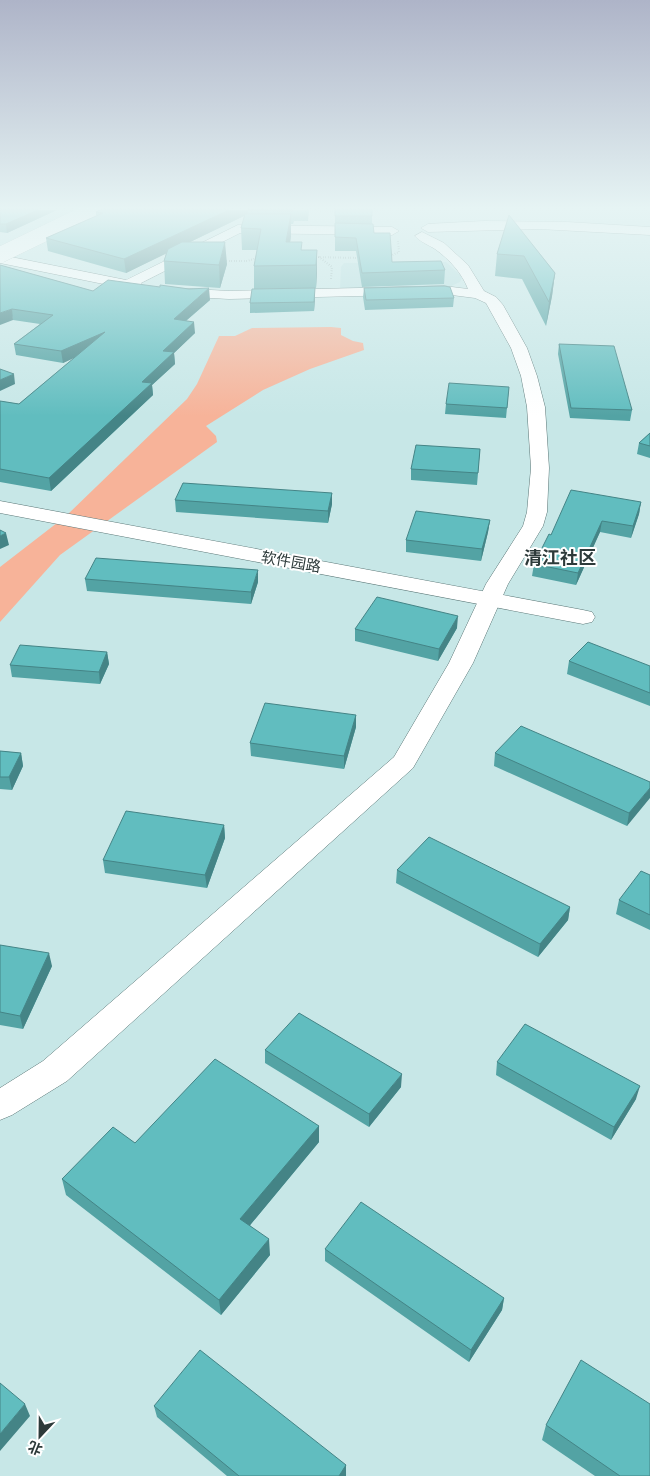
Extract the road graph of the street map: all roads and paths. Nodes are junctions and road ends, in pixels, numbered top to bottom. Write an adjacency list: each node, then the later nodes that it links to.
1 (104, 279): 7 (street)
2 (141, 279): 7 (street)
3 (331, 279): 6 (path)
4 (472, 279): 8 (street)
5 (178, 282): 7 (street)
6 (330, 283)
7 (127, 285): 8 (street)
8 (478, 294): 10 (street)
9 (0, 507): 10 (main road, 软件园路)
10 (492, 598): 11 (main road, 软件园路); 12 (street)
11 (583, 616)
12 (0, 1105)

